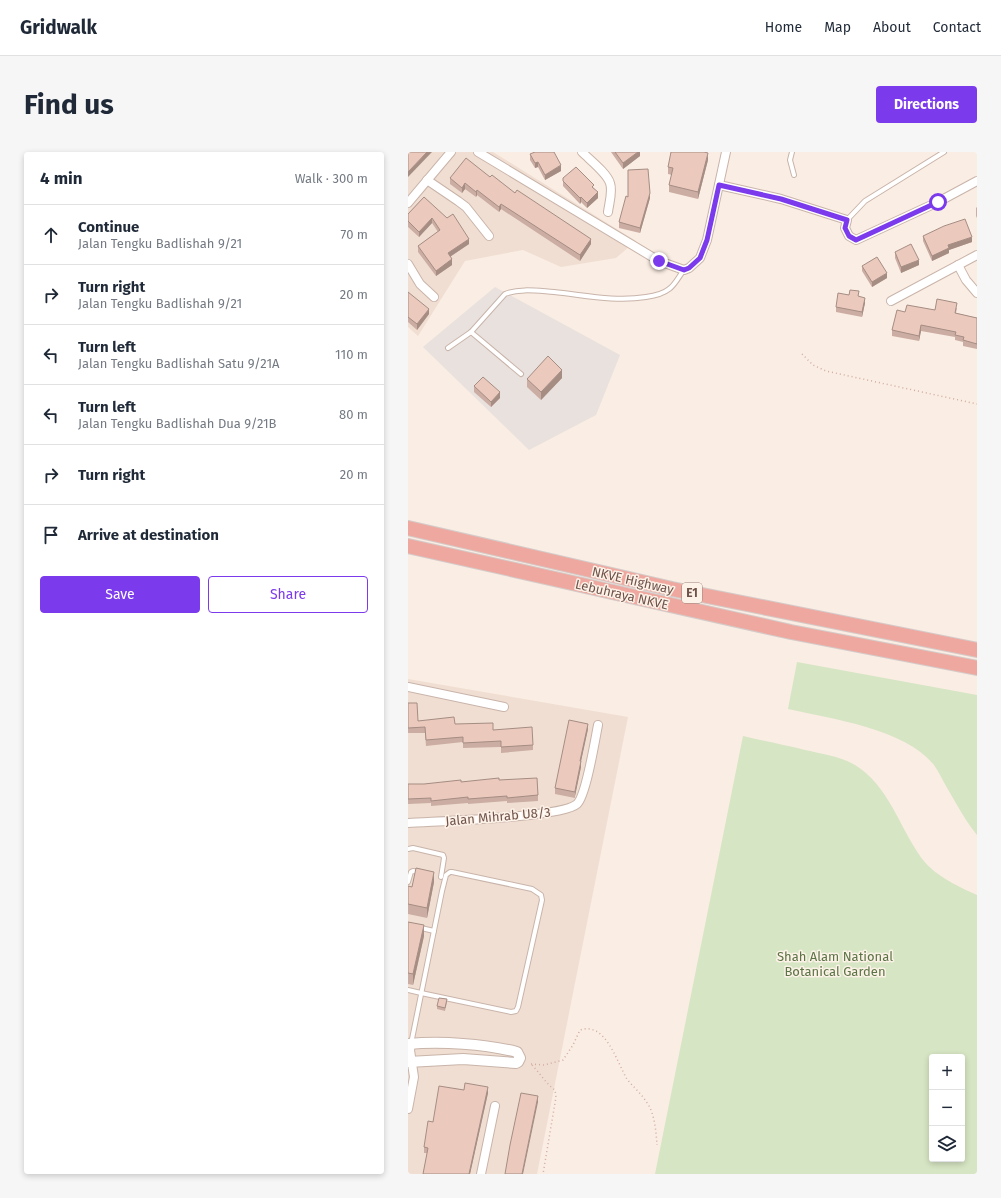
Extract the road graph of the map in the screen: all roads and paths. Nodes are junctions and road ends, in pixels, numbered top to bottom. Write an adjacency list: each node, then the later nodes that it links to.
1 (451, 152): 8 (street)
2 (478, 152): 18 (street)
3 (582, 152): 12 (street)
4 (726, 152): 10 (street)
5 (792, 152): 7 (lane)
6 (944, 152): 13 (lane)
7 (794, 175)
8 (427, 180): 11 (street); 14 (street)
9 (977, 181): 13 (street)
10 (719, 185): 13 (street); 18 (street)
11 (408, 203)
12 (608, 212)
13 (847, 220)
14 (489, 236)
15 (977, 255): 17 (street)
16 (408, 264): 20 (street)
17 (958, 265): 19 (street); 21 (street)
18 (684, 270): 22 (lane)
19 (977, 293)
20 (434, 296)
21 (891, 302)
22 (472, 332): 23 (lane); 25 (lane)
23 (448, 348)
24 (802, 354): 26 (path)
25 (521, 374)
26 (977, 404)
27 (408, 528): 29 (highway, NKVE Highway / E1)
28 (408, 546): 30 (highway, Lebuhraya NKVE / E1)
29 (977, 650)
30 (977, 668)
31 (408, 687): 32 (street)
32 (504, 706)
33 (598, 725): 34 (street, Jalan Mihrab U8/3)
34 (408, 823)
35 (408, 849): 39 (lane)
36 (409, 873): 37 (lane); 40 (lane)
37 (427, 874)
38 (434, 875): 39 (lane)
39 (443, 877): 42 (lane); 44 (lane)
40 (408, 882)
41 (408, 925): 42 (lane)
42 (434, 931): 44 (lane)
43 (408, 990): 44 (lane)
44 (421, 993): 45 (lane)
45 (409, 1044): 46 (street); 46 (street)
46 (410, 1062): 48 (street)
47 (495, 1106): 50 (street)
48 (408, 1109)
49 (657, 1145): 51 (path)
50 (481, 1174)
51 (543, 1174)

